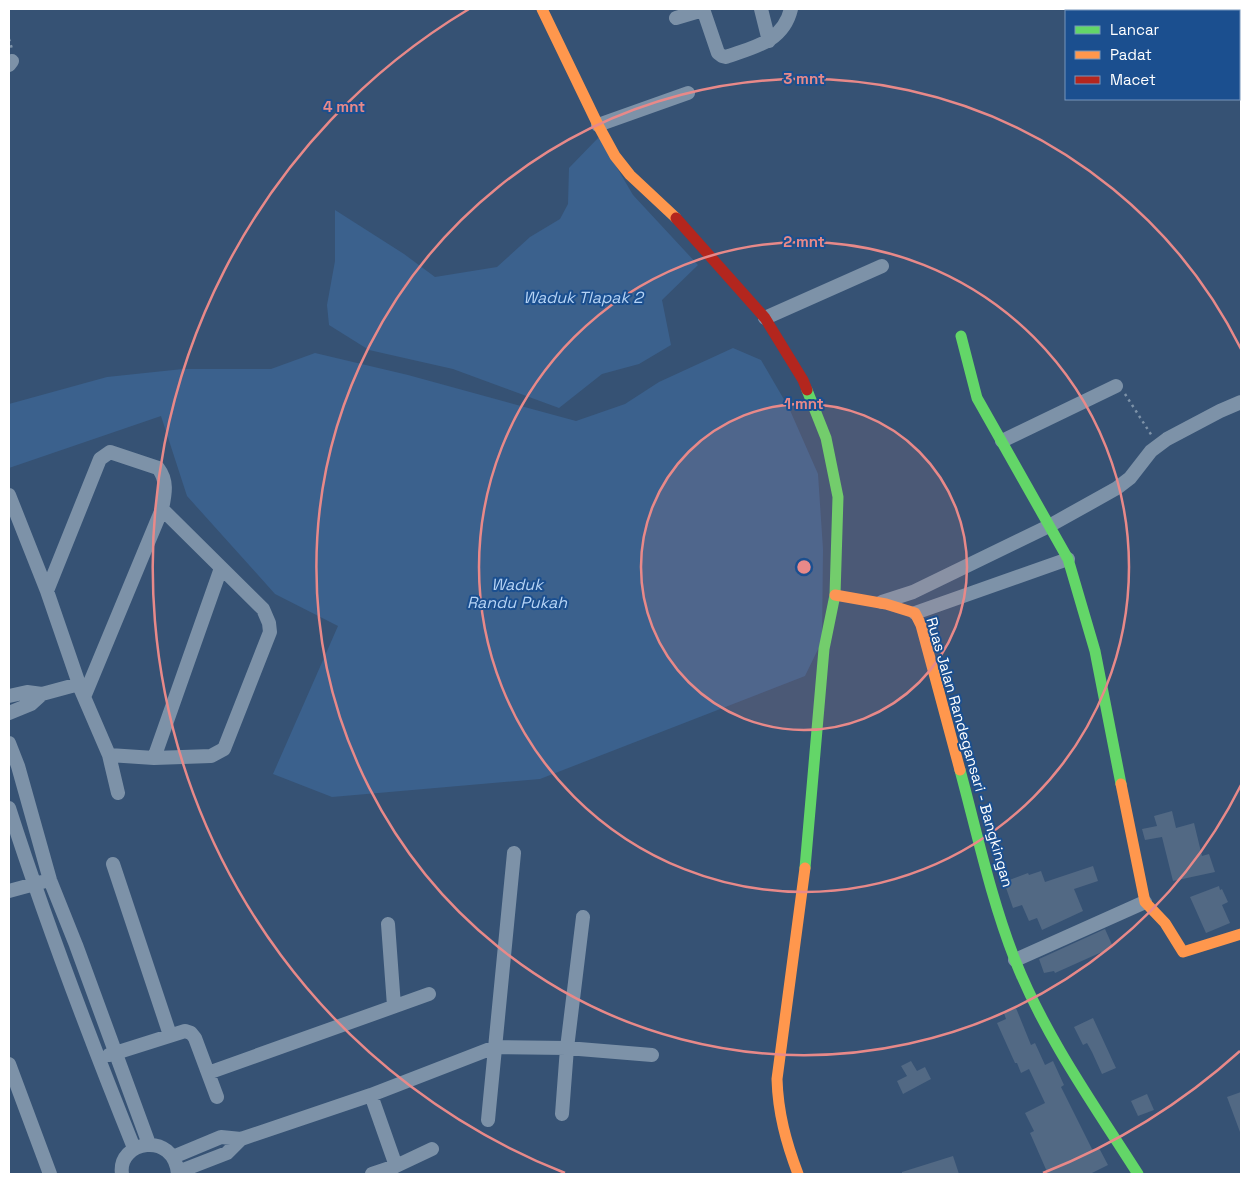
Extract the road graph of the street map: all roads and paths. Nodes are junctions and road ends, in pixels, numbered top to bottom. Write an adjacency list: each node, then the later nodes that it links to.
1 (542, 9): 8 (main road)
2 (703, 9): 5 (street); 6 (street)
3 (761, 9): 6 (street)
4 (791, 9): 6 (street)
5 (676, 18)
6 (770, 41)
7 (688, 93): 8 (street)
8 (598, 125): 10 (main road)
9 (882, 266): 10 (street)
10 (765, 318): 22 (main road)
11 (961, 336): 14 (main road)
12 (1116, 386): 14 (street); 15 (path)
13 (1241, 402): 15 (street)
14 (1002, 441): 18 (main road)
15 (1158, 445): 18 (street)
16 (9, 495): 21 (street)
17 (162, 509): 20 (street); 21 (street); 25 (street)
18 (1050, 526): 19 (main road); 23 (street)
19 (1068, 559): 24 (street); 39 (main road)
20 (222, 568): 31 (street); 31 (street)
21 (47, 591): 25 (street)
22 (836, 595): 23 (main road, Ruas Jalan Randegansari - Bangkingan); 69 (main road)
23 (882, 602): 24 (main road, Ruas Jalan Randegansari - Bangkingan)
24 (915, 613): 43 (main road, Ruas Jalan Randegansari - Bangkingan)
25 (82, 691): 26 (street); 30 (street)
26 (42, 694): 27 (street); 28 (street)
27 (9, 696)
28 (9, 713)
29 (9, 743): 36 (street)
30 (109, 755): 31 (street); 32 (street)
31 (154, 758)
32 (118, 793)
33 (9, 808): 37 (street)
34 (514, 853): 47 (street)
35 (113, 864): 46 (street)
36 (50, 880): 37 (street); 49 (street)
37 (34, 884): 38 (street); 51 (street)
38 (9, 891)
39 (1145, 902): 42 (main road); 43 (street)
40 (583, 917): 48 (street)
41 (388, 924): 45 (street)
42 (1241, 934)
43 (1015, 960): 70 (main road, Ruas Jalan Randegansari - Bangkingan)
44 (429, 994): 45 (street)
45 (394, 1006): 53 (street)
46 (170, 1035): 49 (street); 53 (street)
47 (495, 1046): 48 (street); 55 (street); 58 (street)
48 (567, 1048): 50 (street); 57 (street)
49 (116, 1052): 51 (street); 60 (street)
50 (652, 1055)
51 (98, 1058): 61 (street)
52 (9, 1064): 54 (street)
53 (208, 1073): 56 (street)
54 (12, 1082): 66 (street)
55 (371, 1095): 59 (street); 64 (street)
56 (217, 1097)
57 (562, 1114)
58 (488, 1120)
59 (241, 1139): 63 (street); 65 (street)
60 (149, 1144): 61 (street); 63 (street)
61 (134, 1148): 67 (street)
62 (432, 1149): 64 (street)
63 (173, 1156): 65 (street)
64 (396, 1166): 68 (street)
65 (178, 1173)
66 (50, 1174)
67 (122, 1174)
68 (372, 1174)
69 (798, 1174)
70 (1138, 1174)

